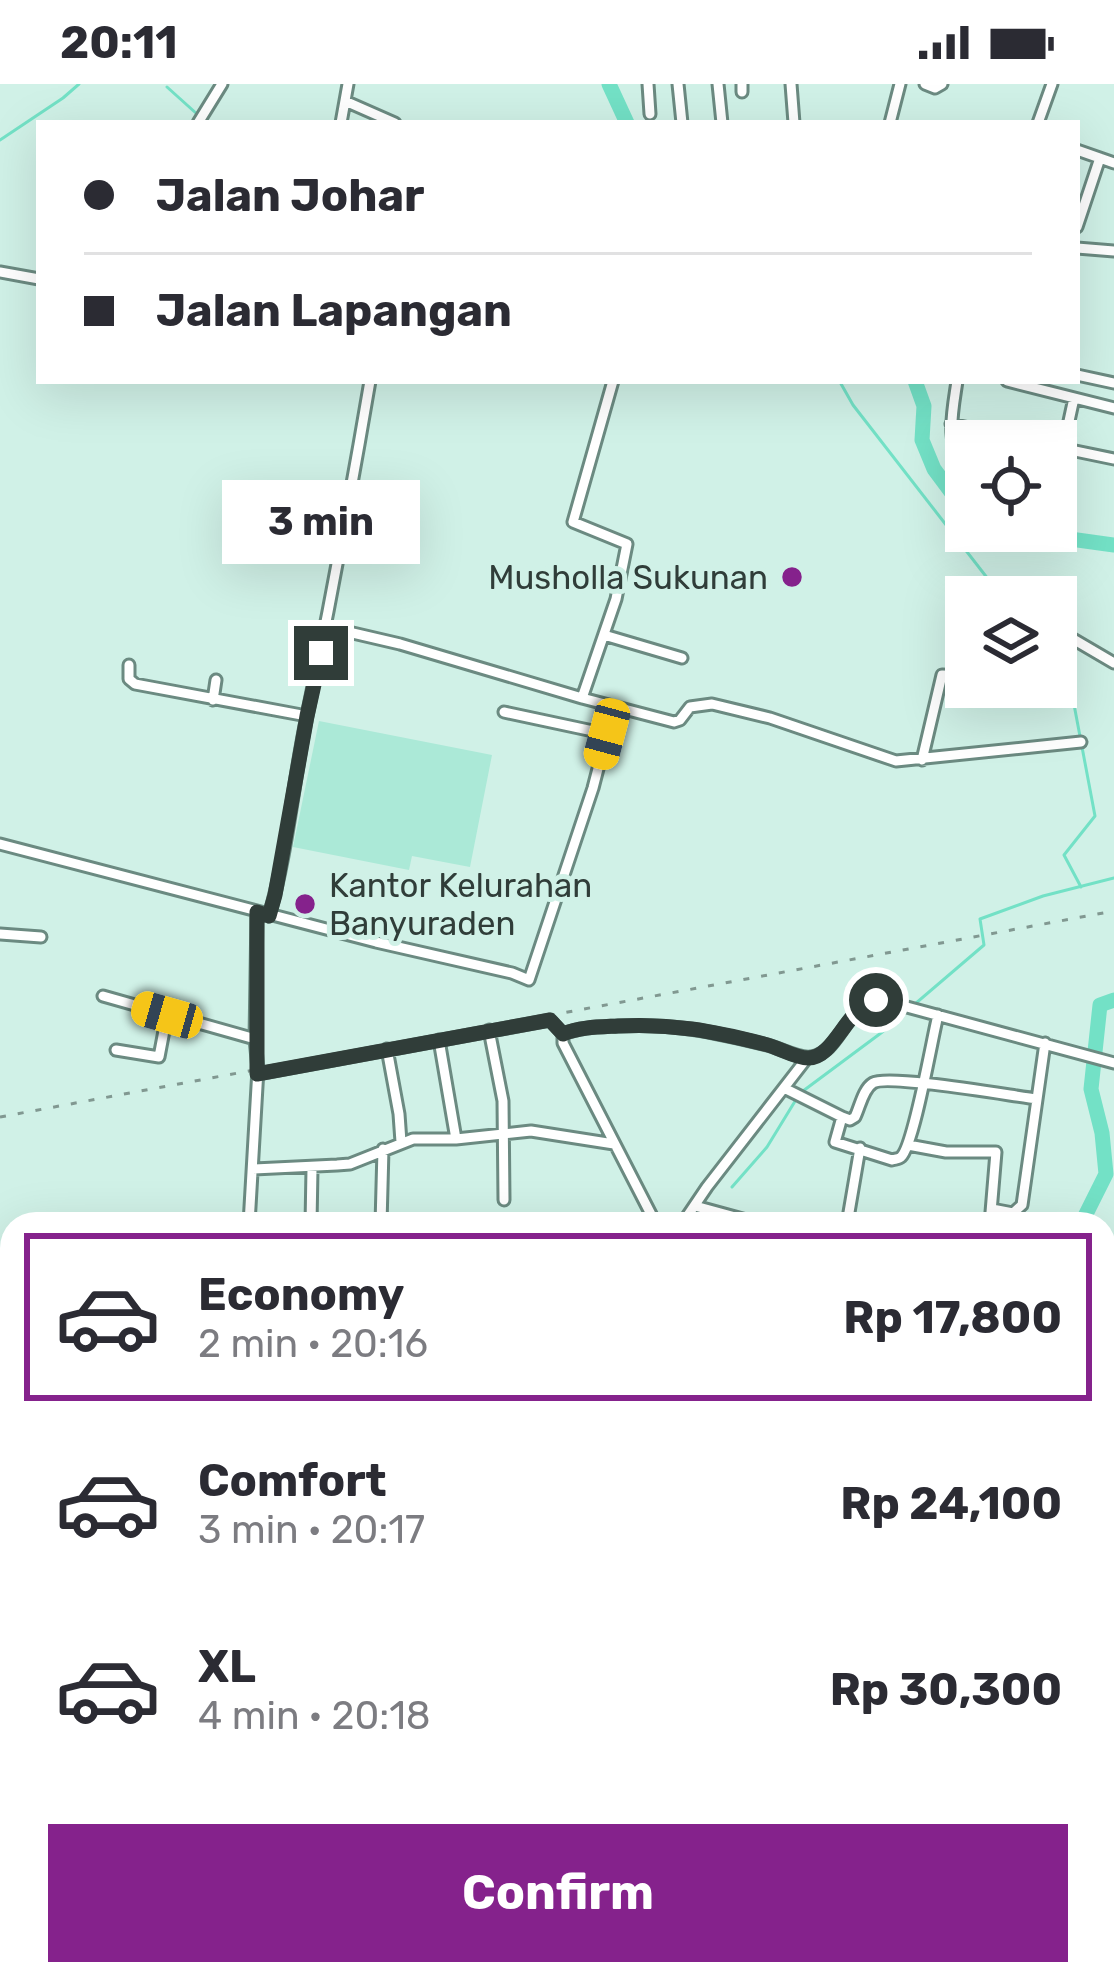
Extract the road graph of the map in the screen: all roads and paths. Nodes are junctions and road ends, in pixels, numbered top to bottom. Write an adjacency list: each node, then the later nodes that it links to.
1 (223, 84): 13 (street)
2 (348, 84): 11 (street)
3 (648, 84): 12 (street)
4 (678, 84): 16 (street)
5 (718, 84): 17 (street)
6 (791, 84): 18 (street)
7 (900, 84): 19 (street)
8 (925, 84): 9 (street)
9 (942, 84)
10 (1052, 84): 20 (street)
11 (345, 100): 14 (street); 15 (street)
12 (650, 114)
13 (200, 118)
14 (342, 120)
15 (388, 120)
16 (682, 120)
17 (722, 120)
18 (794, 120)
19 (891, 120)
20 (1039, 120)
21 (1080, 151): 22 (street)
22 (1100, 158): 23 (street); 24 (street)
23 (1114, 163)
24 (1080, 218)
25 (1080, 248): 26 (street)
26 (1114, 251)
27 (0, 272): 28 (street)
28 (36, 278)
29 (1080, 375): 30 (street)
30 (1114, 383)
31 (369, 384): 41 (street)
32 (613, 384): 42 (street)
33 (957, 384): 37 (street)
34 (1019, 384): 35 (street)
35 (1074, 398): 36 (street); 38 (street)
36 (1114, 408)
37 (952, 420)
38 (1067, 420)
39 (1077, 452): 40 (street)
40 (1114, 459)
41 (327, 627): 49 (street); 53 (street)
42 (604, 634): 44 (street); 49 (street)
43 (1077, 641): 45 (street)
44 (682, 658)
45 (1114, 663)
46 (129, 665): 50 (street)
47 (945, 676): 56 (street)
48 (216, 680): 50 (street)
49 (582, 698): 51 (street)
50 (213, 700): 53 (street)
51 (619, 709): 54 (street); 56 (street)
52 (504, 712): 54 (street)
53 (307, 716): 59 (street)
54 (607, 734): 59 (street)
55 (1081, 742): 56 (street)
56 (922, 760)
57 (0, 844): 58 (street)
58 (257, 912): 59 (street); 67 (street)
59 (269, 916)
60 (0, 934): 61 (street)
61 (41, 937)
62 (103, 997): 63 (street)
63 (167, 1015): 67 (street); 71 (street)
64 (938, 1015): 69 (street); 72 (street); 75 (street)
65 (489, 1030): 66 (street); 68 (street); 79 (street)
66 (563, 1034): 72 (street); 82 (street)
67 (255, 1039): 74 (street)
68 (439, 1040): 70 (street); 80 (street)
69 (1045, 1043): 73 (street); 77 (street)
70 (387, 1049): 74 (street); 81 (street)
71 (116, 1050)
72 (807, 1058): 76 (street)
73 (1113, 1063)
74 (257, 1074): 87 (street)
75 (922, 1084): 77 (street); 78 (street); 83 (street)
76 (784, 1088): 78 (street); 89 (street)
77 (1036, 1099): 100 (street)
78 (842, 1117): 84 (street)
79 (505, 1134): 80 (street); 82 (street); 88 (street)
80 (456, 1139): 81 (street)
81 (401, 1142): 85 (street)
82 (614, 1144): 94 (street)
83 (908, 1145): 84 (street); 90 (street)
84 (860, 1148): 97 (street)
85 (383, 1149): 86 (street); 93 (street)
86 (312, 1168): 87 (street); 92 (street)
87 (253, 1169): 91 (street)
88 (504, 1200)
89 (695, 1206): 95 (street); 96 (street)
90 (992, 1209): 98 (street); 99 (street)
91 (250, 1212)
92 (310, 1212)
93 (381, 1212)
94 (650, 1212)
95 (691, 1212)
96 (717, 1212)
97 (849, 1212)
98 (992, 1212)
99 (1008, 1212)
100 (1014, 1212)

